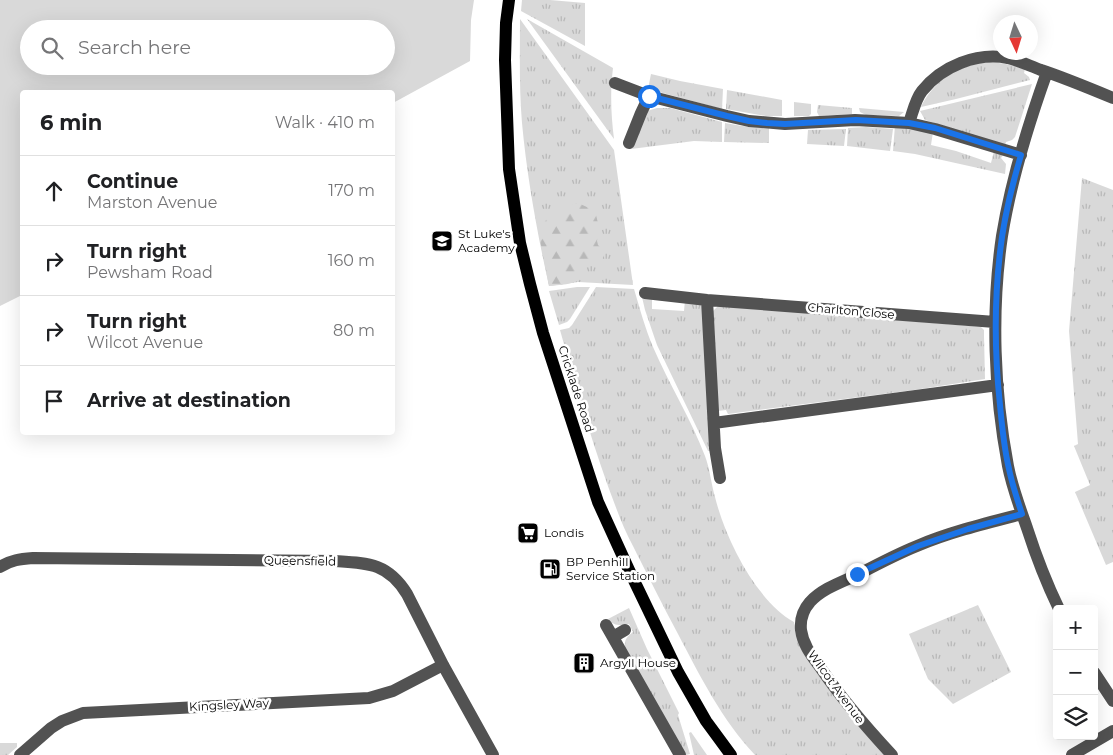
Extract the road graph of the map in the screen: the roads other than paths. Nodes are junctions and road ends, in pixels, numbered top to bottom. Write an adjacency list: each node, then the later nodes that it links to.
1 (508, 0): 28 (main road, Cricklade Road)
2 (1047, 72): 5 (street); 6 (street); 8 (street)
3 (615, 83): 4 (street)
4 (649, 96): 6 (street); 7 (street)
5 (1113, 98)
6 (909, 123): 8 (street)
7 (629, 144)
8 (1021, 155): 11 (street)
9 (645, 293): 10 (street, Charlton Close)
10 (707, 300): 11 (street, Charlton Close); 13 (street)
11 (995, 322): 12 (street)
12 (998, 384): 13 (street); 15 (street)
13 (714, 423): 14 (street)
14 (720, 478)
15 (1022, 514): 17 (street); 29 (street, Wilcot Avenue)
16 (0, 568): 21 (street, Queensfield)
17 (1057, 605)
18 (606, 625): 20 (street)
19 (625, 630): 20 (street)
20 (613, 637): 27 (street)
21 (443, 664): 25 (street, Kingsley Way); 26 (street, Queensfield)
22 (1098, 678): 23 (street)
23 (1113, 702)
24 (1113, 731): 30 (street)
25 (20, 755)
26 (493, 755)
27 (680, 755)
28 (731, 755)
29 (892, 755)
30 (1072, 755)

